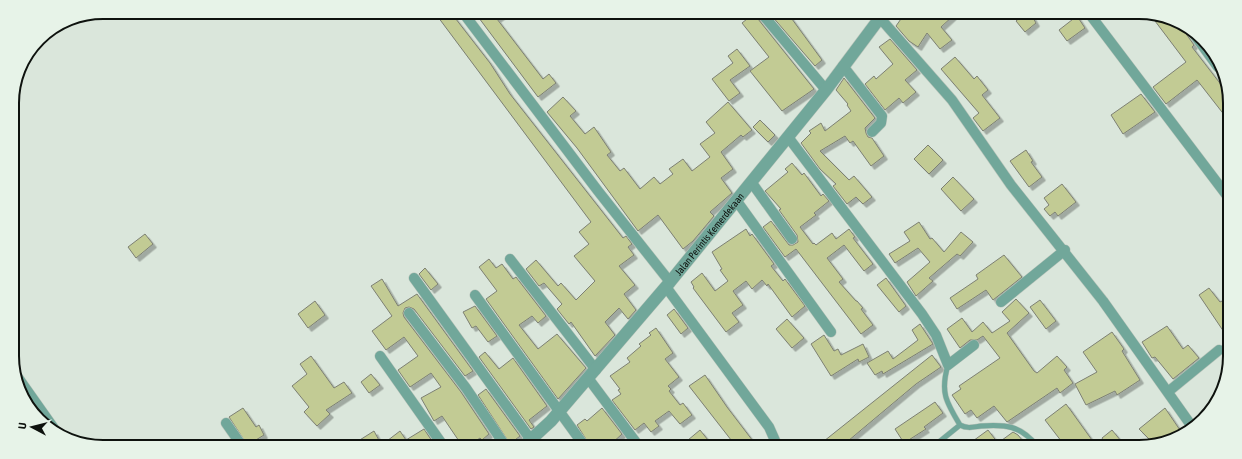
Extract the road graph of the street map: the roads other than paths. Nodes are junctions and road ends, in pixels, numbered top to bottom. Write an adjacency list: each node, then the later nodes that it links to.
1 (468, 19): 17 (street)
2 (766, 19): 7 (street)
3 (878, 19): 6 (street, Jalan Perintis Kemerdekaan)
4 (881, 19): 14 (street)
5 (1093, 19): 11 (street)
6 (843, 66): 7 (street, Jalan Perintis Kemerdekaan); 8 (street)
7 (826, 90): 9 (street, Jalan Perintis Kemerdekaan)
8 (872, 132)
9 (788, 137): 10 (street, Jalan Perintis Kemerdekaan); 25 (street)
10 (752, 182): 12 (street, Jalan Perintis Kemerdekaan); 13 (street)
11 (1223, 190)
12 (736, 200): 17 (street, Jalan Perintis Kemerdekaan); 21 (street)
13 (792, 239)
14 (1065, 250): 19 (street); 28 (street)
15 (510, 259): 26 (street)
16 (414, 278): 37 (street)
17 (668, 285): 26 (street, Jalan Perintis Kemerdekaan); 41 (street)
18 (475, 295): 29 (street)
19 (1001, 302)
20 (409, 313): 36 (street)
21 (830, 332)
22 (974, 345): 25 (street)
23 (1219, 350): 28 (street)
24 (380, 356): 35 (street)
25 (948, 365): 33 (lane)
26 (592, 374): 29 (street, Jalan Perintis Kemerdekaan); 40 (street)
27 (26, 389): 30 (street)
28 (1169, 392): 32 (street)
29 (559, 412): 38 (street, Jalan Perintis Kemerdekaan); 39 (street)
30 (45, 416)
31 (226, 423): 34 (street)
32 (1190, 423)
33 (960, 426): 42 (lane); 43 (lane)
34 (238, 440)
35 (439, 440)
36 (501, 440)
37 (526, 440)
38 (531, 440)
39 (580, 440)
40 (635, 440)
41 (775, 440)
42 (942, 440)
43 (1032, 440)

